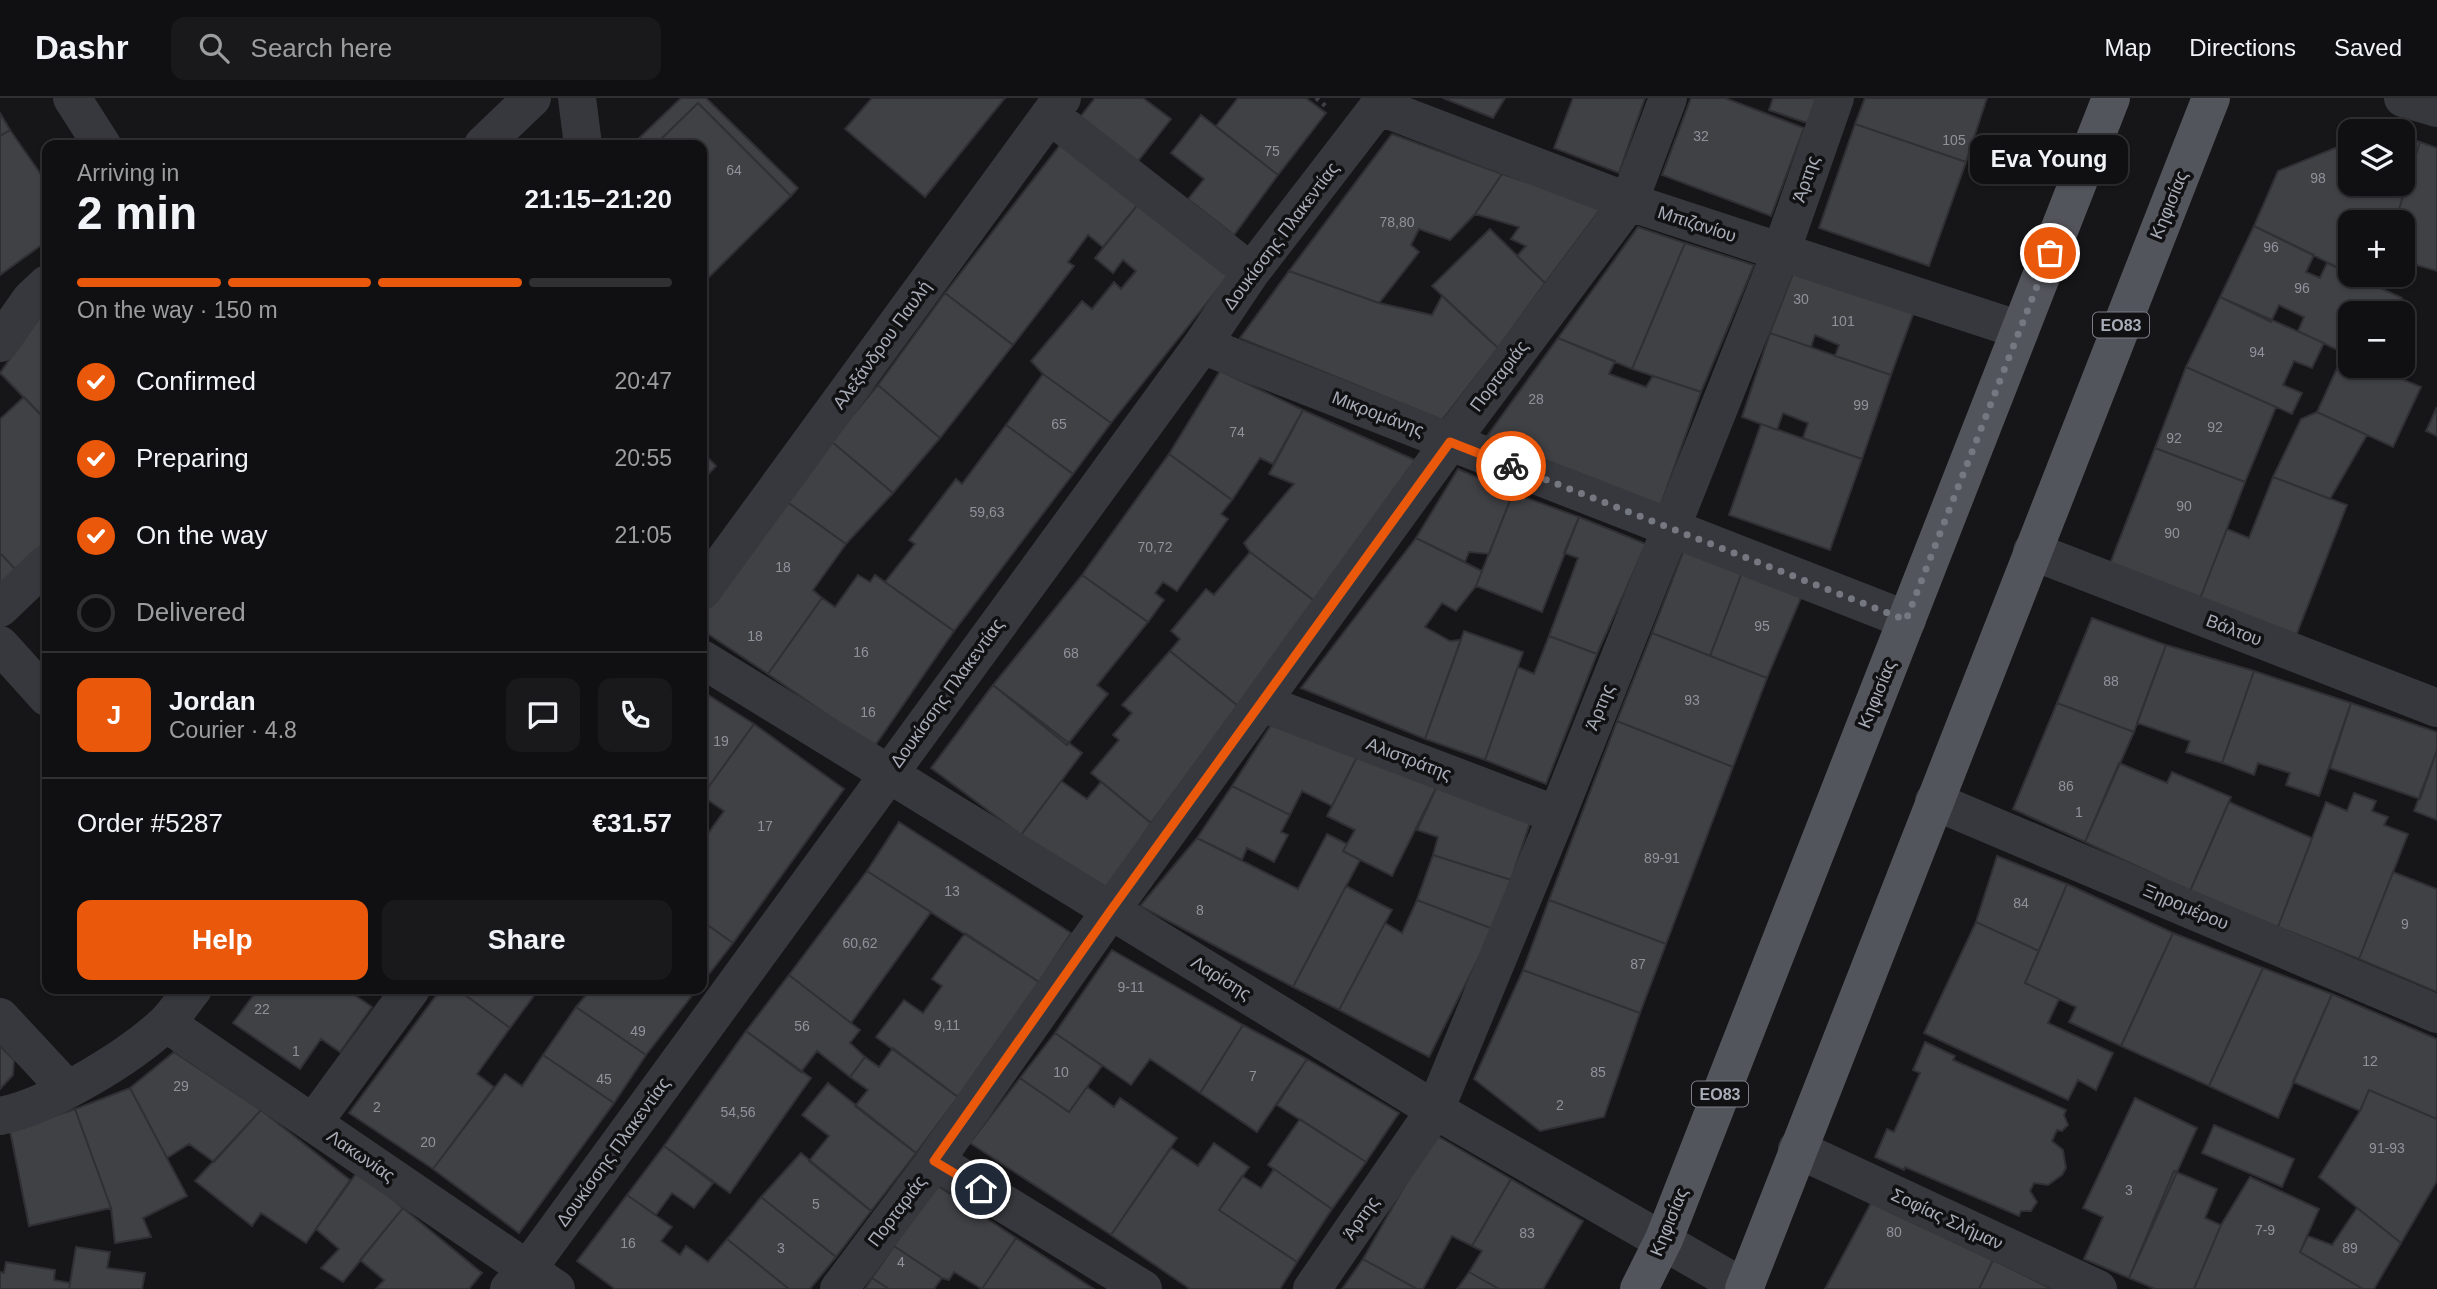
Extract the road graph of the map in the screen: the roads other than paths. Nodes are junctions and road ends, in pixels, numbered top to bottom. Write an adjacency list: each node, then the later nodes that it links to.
1 (72, 98): 12 (street)
2 (533, 98): 13 (street)
3 (577, 98): 14 (street)
4 (1668, 98): 15 (street, Πορταριάς)
5 (1835, 98): 16 (street, Άρτης)
6 (2111, 98): 19 (main road, Κηφισίας / ΕΟ83)
7 (2211, 98): 24 (main road, Κηφισίας / ΕΟ83)
8 (2403, 98): 11 (street)
9 (1381, 102): 15 (street, Μπιζανίου); 17 (street, Δουκίσσης Πλακεντίας)
10 (1056, 106): 17 (street); 26 (street, Αλεξάνδρου Παυλή)
11 (2437, 108)
12 (99, 140)
13 (488, 140)
14 (582, 140)
15 (1629, 202): 16 (street, Μπιζανίου); 22 (street, Πορταριάς)
16 (1781, 252): 19 (street, Μπιζανίου); 23 (street, Άρτης)
17 (1251, 272): 21 (street, Δουκίσσης Πλακεντίας)
18 (42, 289): 20 (street)
19 (2020, 330): 28 (main road, Κηφισίας / ΕΟ83)
20 (0, 344)
21 (1202, 345): 22 (street, Μικρομάνης); 34 (street, Δουκίσσης Πλακεντίας)
22 (1450, 442): 23 (street, Μικρομάνης); 32 (street, Πορταριάς)
23 (1671, 528): 28 (street, Μικρομάνης); 36 (street, Άρτης)
24 (2032, 551): 33 (street, Βάλτου); 35 (main road, Κηφισίας / ΕΟ83)
25 (42, 568): 27 (street)
26 (707, 584)
27 (0, 608)
28 (1906, 620): 49 (main road, Κηφισίας / ΕΟ83)
29 (0, 645): 31 (street)
30 (707, 662): 34 (street, Λαρίσης)
31 (42, 691)
32 (1262, 704): 36 (street, Αλιστράτης); 37 (street, Πορταριάς)
33 (2437, 708)
34 (888, 773): 37 (street, Λαρίσης); 50 (street, Δουκίσσης Πλακεντίας)
35 (1934, 801): 40 (street, Ξηρομέρου); 47 (main road, Κηφισίας / ΕΟ83)
36 (1557, 815): 44 (street, Άρτης)
37 (1111, 910): 44 (street, Λαρίσης); 48 (street, Πορταριάς)
38 (189, 994): 42 (street)
39 (407, 994): 46 (street)
40 (2437, 1014)
41 (0, 1017): 43 (street)
42 (166, 1023): 43 (street); 46 (street, Λακωνίας)
43 (67, 1089): 45 (street)
44 (1435, 1110): 49 (street, Λαρίσης); 53 (street, Άρτης)
45 (0, 1116)
46 (313, 1124): 50 (street, Λακωνίας)
47 (1797, 1149): 55 (main road, Κηφισίας / ΕΟ83); 56 (street, Σοφίας Σλήμαν)
48 (934, 1161): 51 (street, Πορταριάς); 52 (street)
49 (1664, 1239): 54 (main road, Κηφισίας / ΕΟ83); 55 (street, Λαρίσης)
50 (531, 1283)
51 (839, 1289)
52 (1143, 1289)
53 (1312, 1289)
54 (1639, 1289)
55 (1745, 1289)
56 (2098, 1289)

